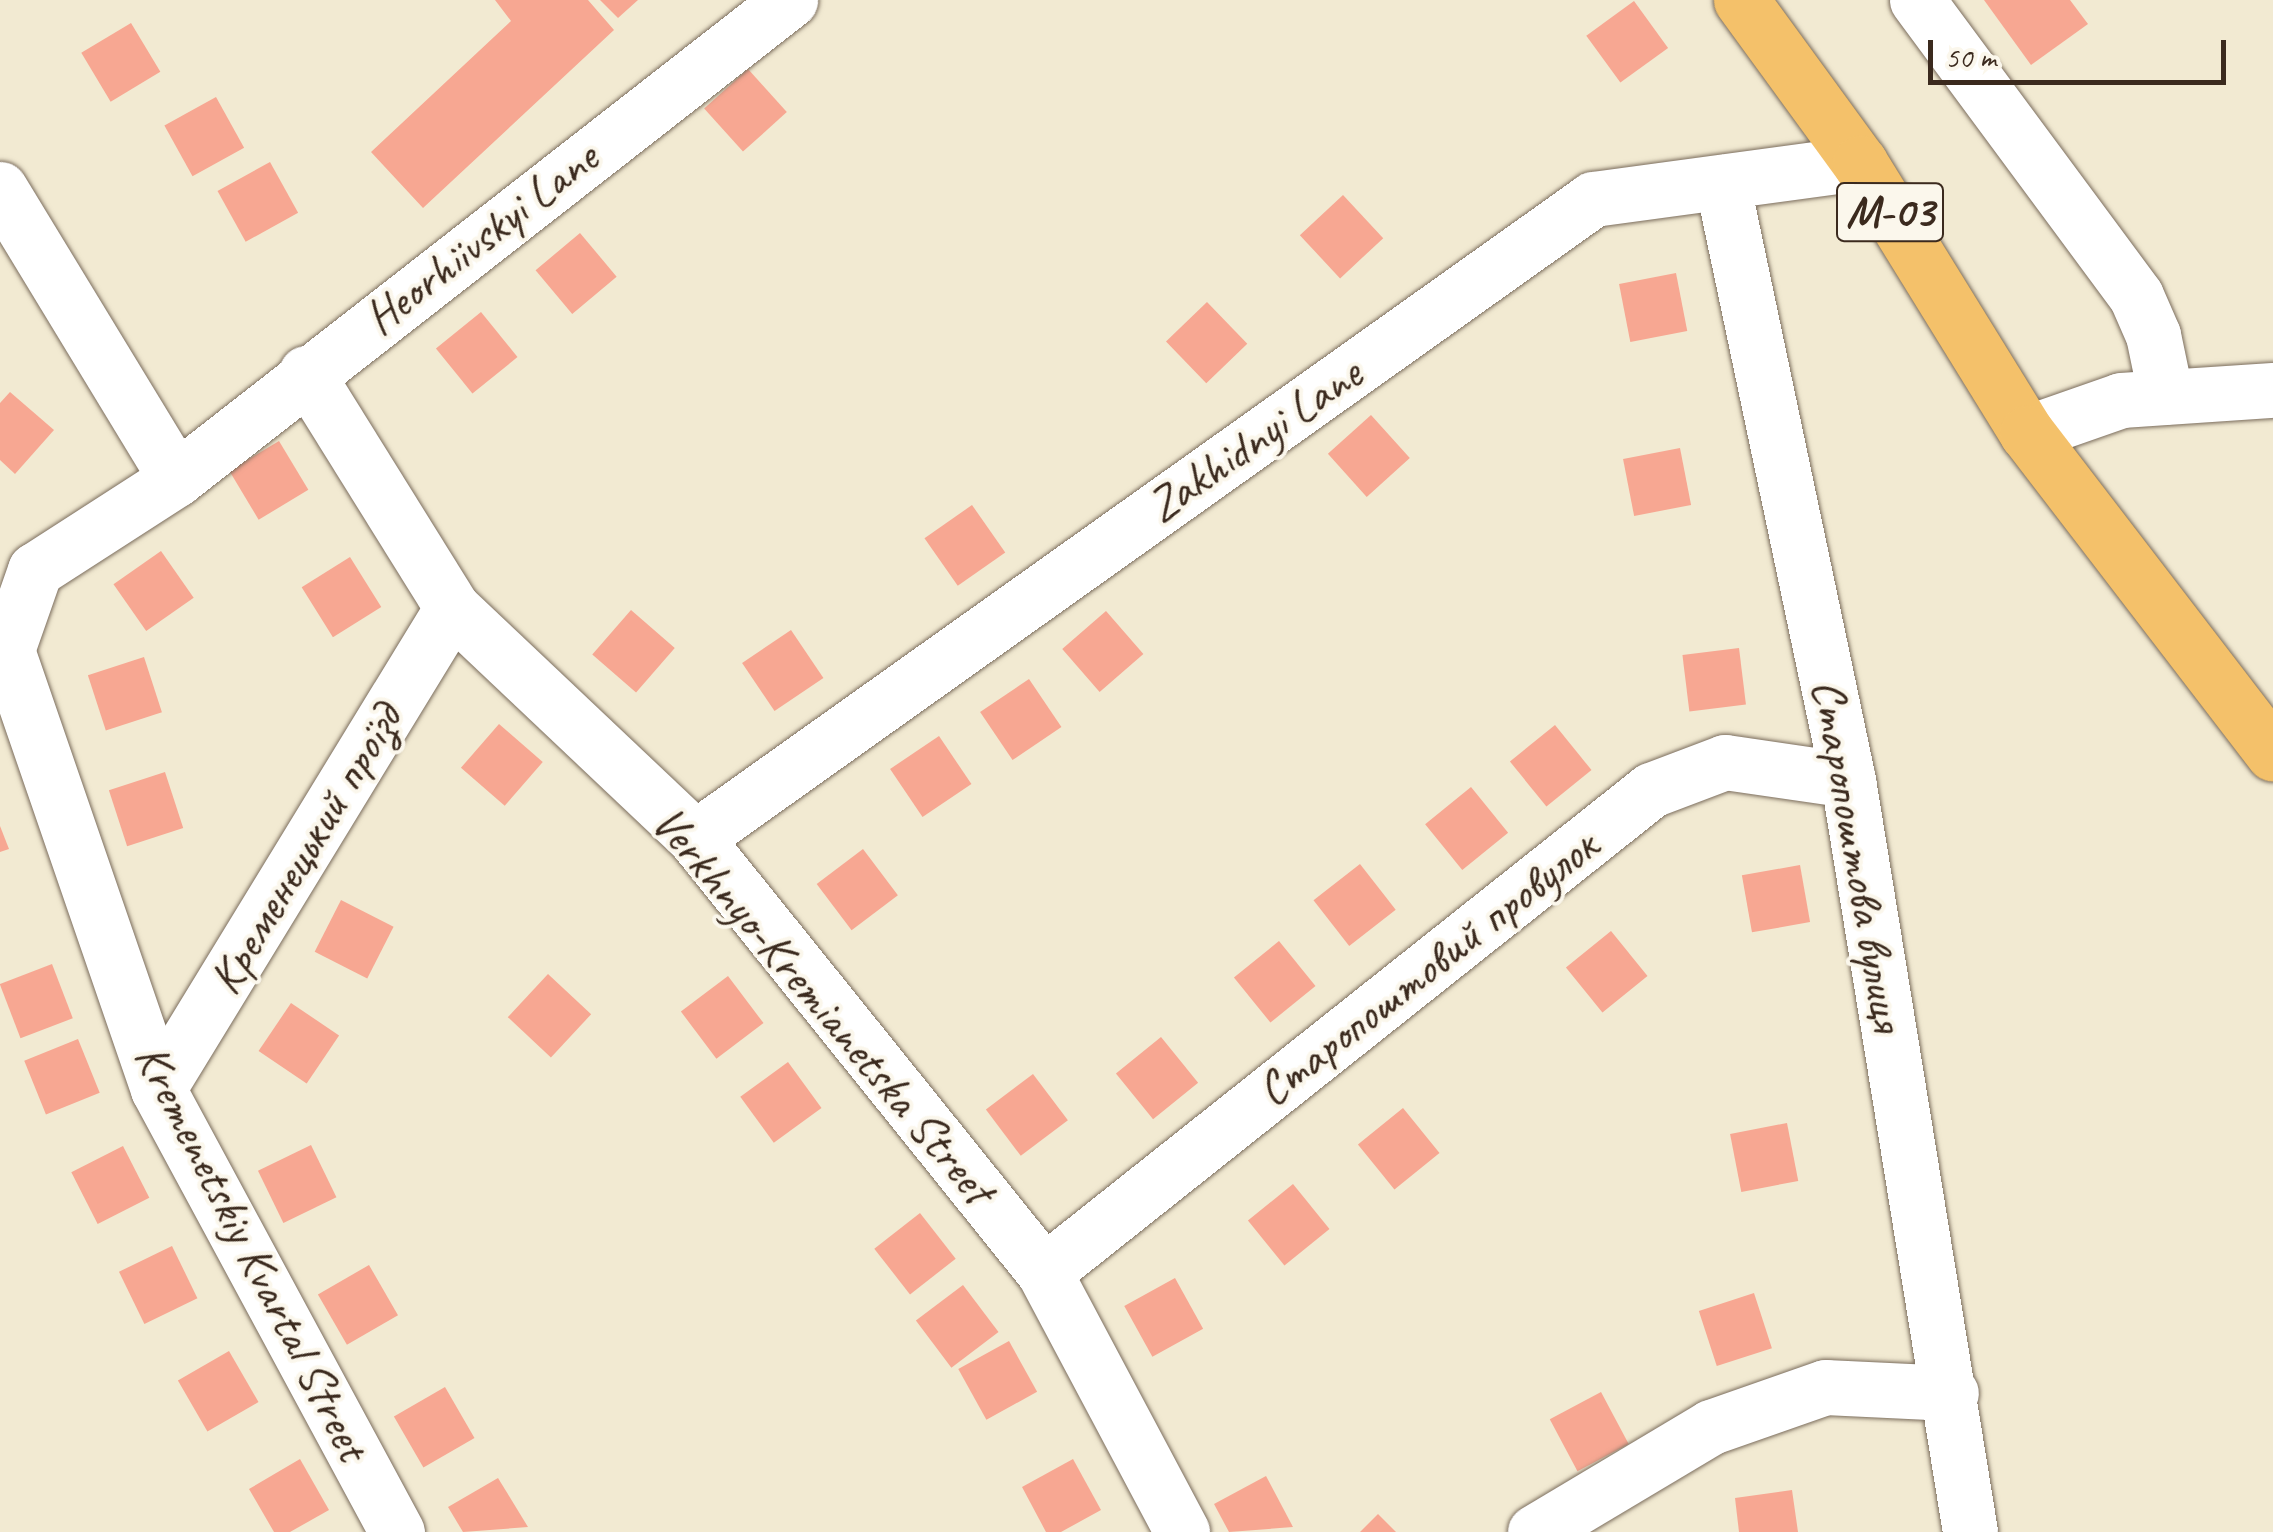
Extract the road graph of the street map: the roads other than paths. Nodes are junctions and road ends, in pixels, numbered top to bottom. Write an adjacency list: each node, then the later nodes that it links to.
1 (790, 0): 7 (street, Heorhiivskyi Lane)
2 (1917, 0): 9 (street)
3 (1752, 4): 4 (highway, М-03)
4 (1860, 163): 5 (street, Zakhidnyi Lane); 10 (highway, М-03)
5 (1722, 182): 15 (street, Старопоштова вулиця); 16 (street, Zakhidnyi Lane)
6 (0, 190): 11 (street)
7 (306, 373): 11 (street, Heorhiivskyi Lane); 13 (street, Verkhnyo-Kremianetska Street)
8 (2273, 390): 9 (street)
9 (2166, 397): 10 (street)
10 (2028, 433): 14 (highway, М-03)
11 (176, 479): 12 (street, Kremenetskiy Kvartal Street)
12 (17, 559): 17 (street, Kremenetskiy Kvartal Street)
13 (452, 608): 16 (street, Verkhnyo-Kremianetska Street); 17 (street, Кременецький проїзд)
14 (2273, 754)
15 (1848, 780): 18 (street, Старопоштовий провулок); 19 (street, Старопоштова вулиця)
16 (696, 838): 18 (street, Verkhnyo-Kremianetska Street)
17 (158, 1089): 20 (street, Kremenetskiy Kvartal Street)
18 (1044, 1272): 21 (street, Verkhnyo-Kremianetska Street)
19 (1951, 1394): 22 (street); 23 (street, Старопоштова вулиця)
20 (397, 1532)
21 (1182, 1532)
22 (1535, 1532)
23 (1970, 1532)

